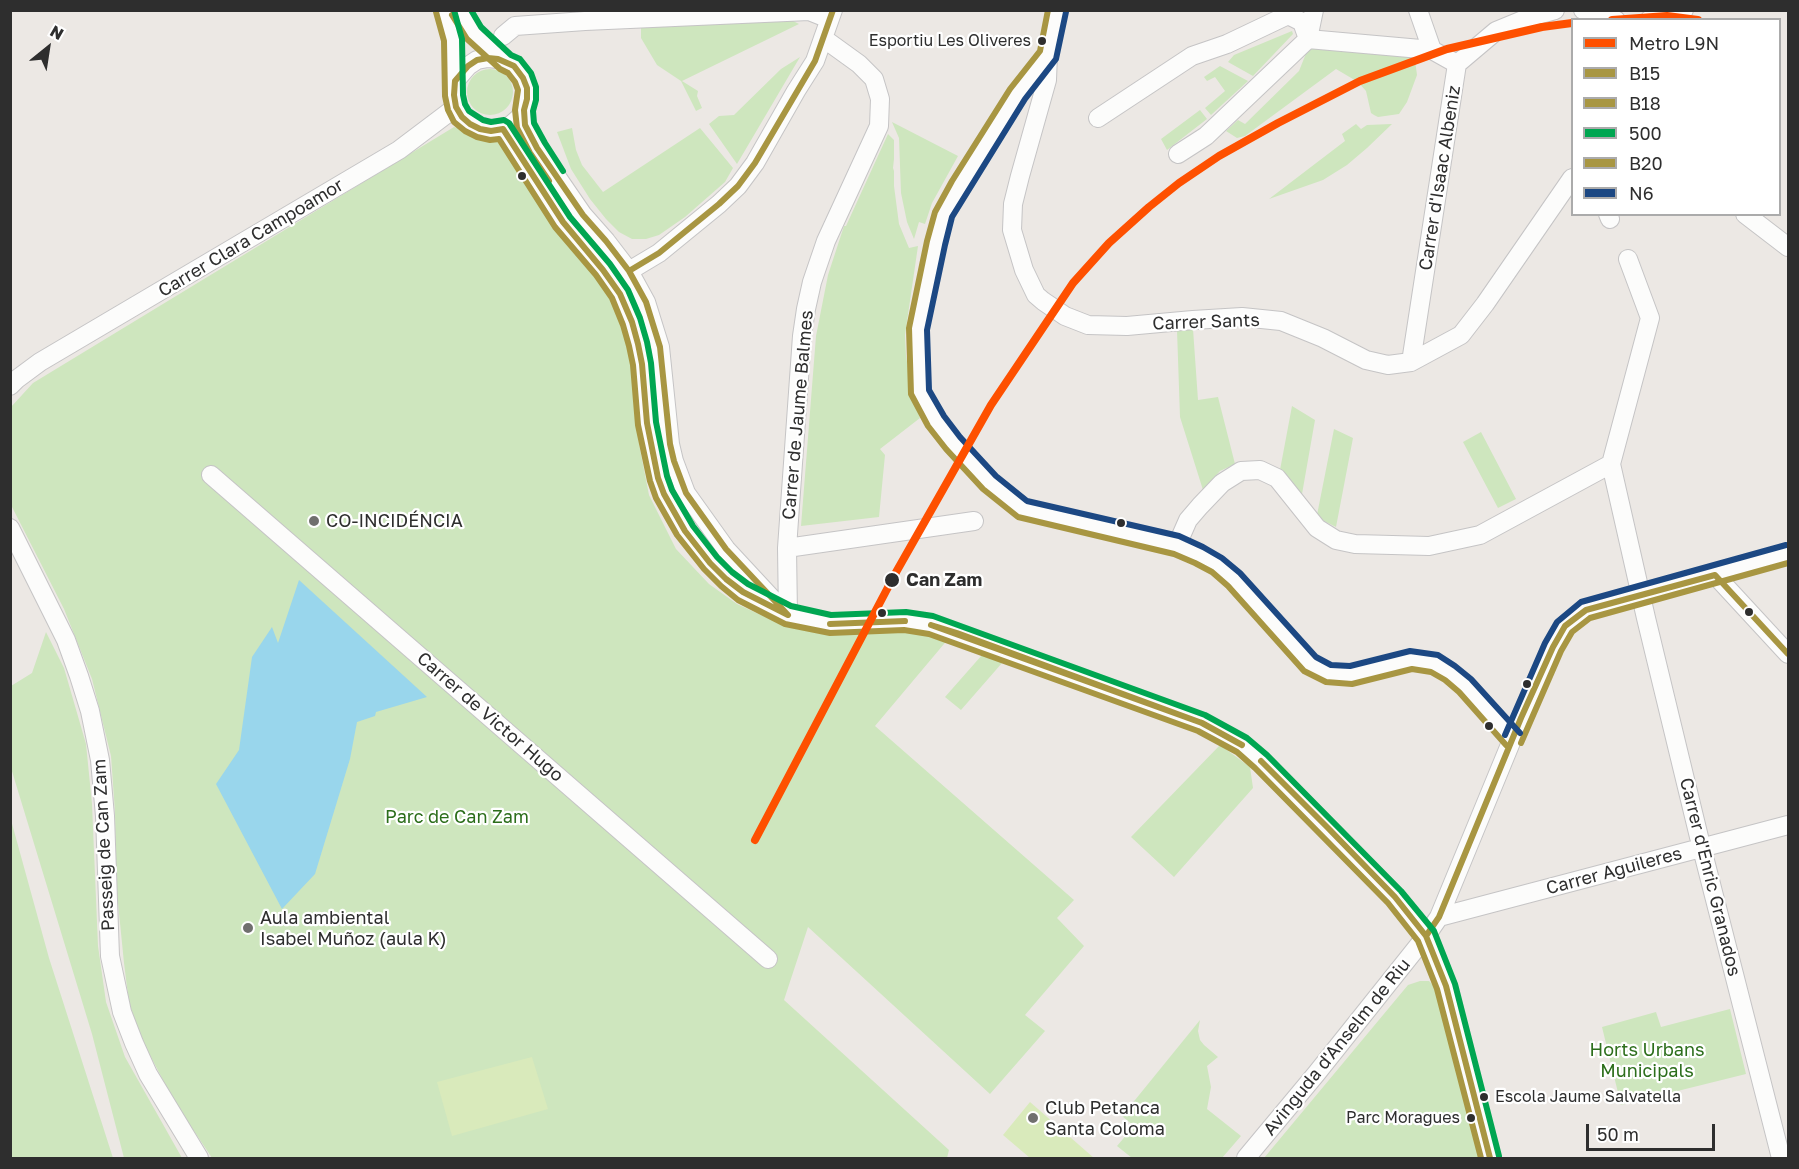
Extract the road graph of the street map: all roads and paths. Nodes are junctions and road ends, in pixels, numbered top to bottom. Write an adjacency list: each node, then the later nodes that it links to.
1 (445, 10): 19 (street)
2 (460, 10): 17 (street)
3 (1057, 10): 16 (street, Carrer Sants)
4 (1314, 10): 14 (street)
5 (1418, 10): 15 (street)
6 (1555, 10): 18 (street)
7 (1583, 10): 10 (street)
8 (1684, 10): 11 (street)
9 (831, 15): 12 (street); 13 (street)
10 (1609, 18)
11 (1656, 18)
12 (503, 36)
13 (824, 38): 29 (street); 37 (street, Carrer de Jaume Balmes)
14 (1308, 39): 15 (street); 22 (street); 24 (street)
15 (1432, 50): 18 (street, Carrer d'Isaac Albeniz)
16 (1048, 55): 30 (street, Carrer Sants); 36 (street)
17 (506, 62): 19 (street); 21 (street)
18 (1457, 64): 30 (street, Carrer d'Isaac Albeniz)
19 (455, 81): 20 (street)
20 (456, 107): 23 (street); 31 (street, Carrer Clara Campoamor)
21 (524, 110): 23 (street); 29 (street)
22 (1098, 118)
23 (503, 129): 41 (street)
24 (1178, 154)
25 (1571, 179): 30 (street, Carrer Sants)
26 (1748, 216): 27 (street)
27 (1788, 247)
28 (1628, 260): 32 (street)
29 (629, 271): 41 (street)
30 (1411, 362)
31 (10, 386)
32 (1611, 464): 36 (street); 40 (street, Carrer d'Enric Granados)
33 (211, 475): 48 (street, Carrer de Victor Hugo)
34 (974, 521): 37 (street)
35 (10, 528): 49 (street, Passeig de Can Zam)
36 (1177, 545): 43 (street)
37 (787, 548): 41 (street, Carrer de Jaume Balmes)
38 (1788, 554): 39 (street, Avinguda d'Anselm de Riu)
39 (1715, 575): 40 (street, Avinguda d'Anselm de Riu); 42 (street)
40 (1640, 594): 43 (street, Avinguda d'Anselm de Riu); 45 (street, Carrer d'Enric Granados)
41 (788, 615): 47 (street)
42 (1788, 654)
43 (1512, 739): 46 (street, Avinguda d'Anselm de Riu)
44 (1788, 825): 45 (street, Carrer Aguileres)
45 (1702, 847): 46 (street, Carrer Aguileres); 52 (street, Carrer d'Enric Granados)
46 (1440, 917): 47 (street, Avinguda d'Anselm de Riu)
47 (1426, 936): 50 (street, Avinguda d'Anselm de Riu); 51 (street)
48 (768, 959)
49 (199, 1158)
50 (1246, 1158)
51 (1490, 1158)
52 (1781, 1158)

